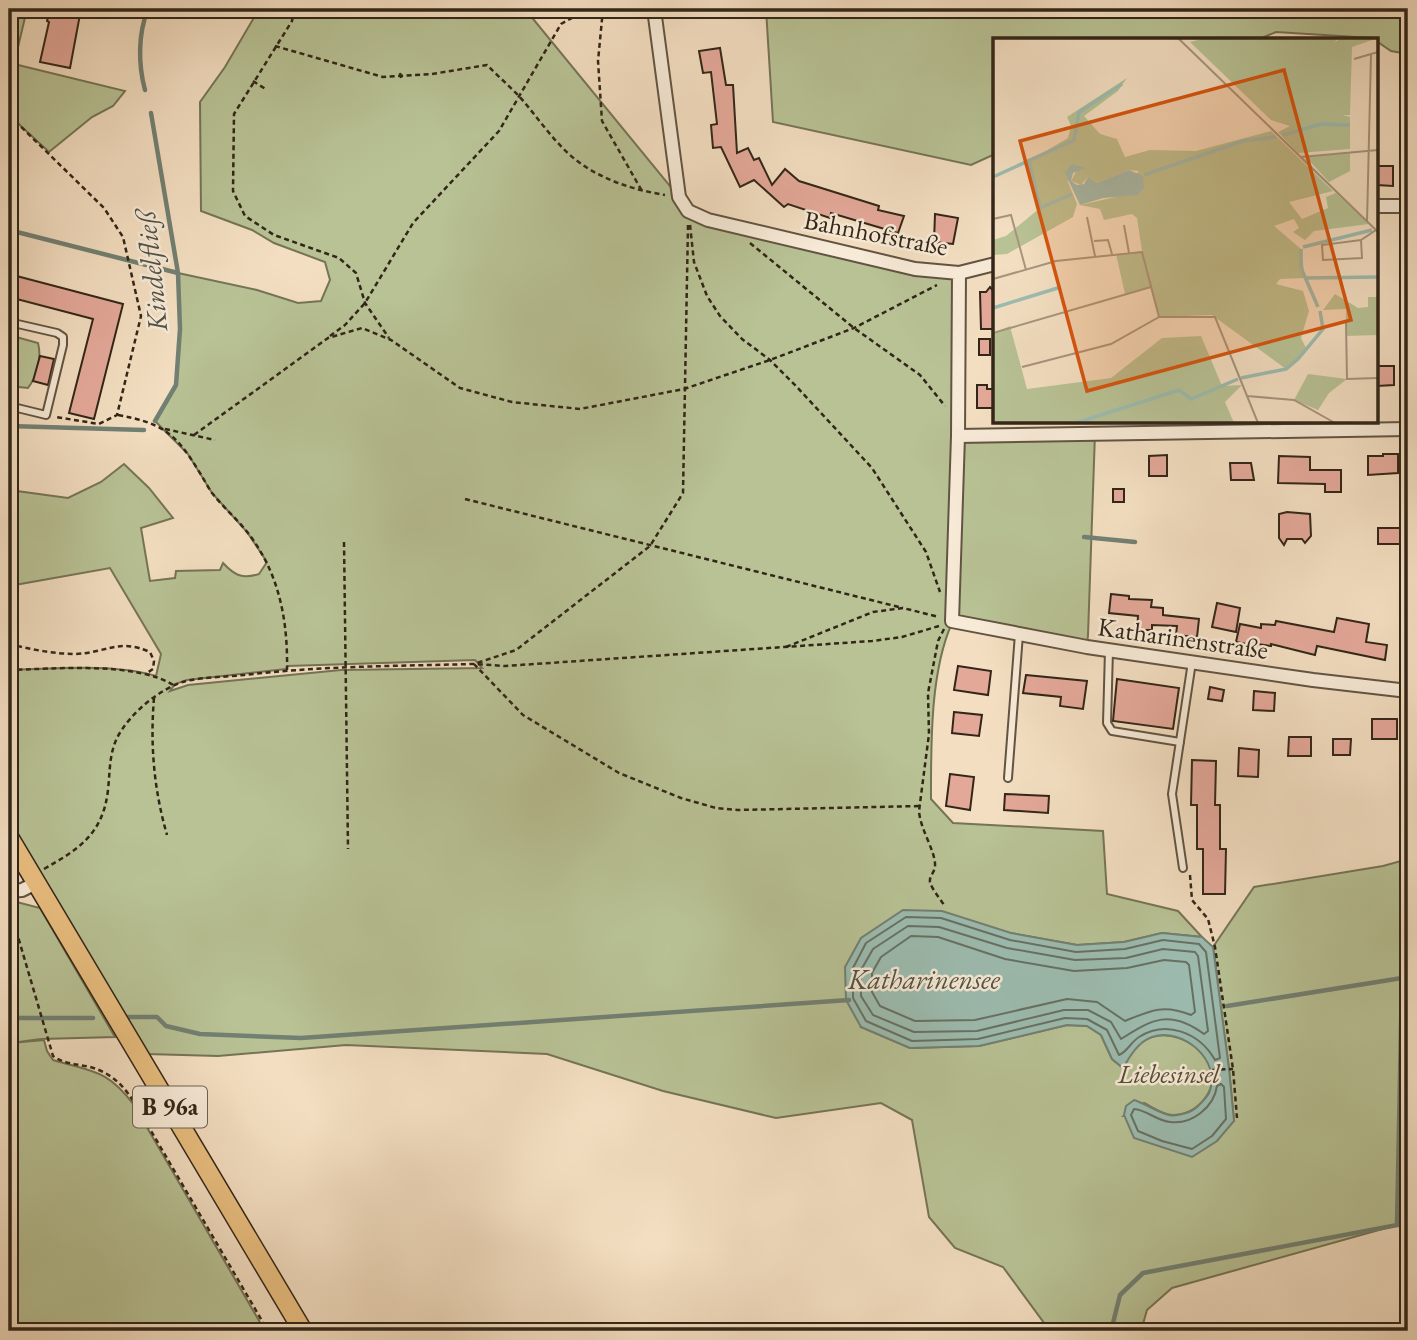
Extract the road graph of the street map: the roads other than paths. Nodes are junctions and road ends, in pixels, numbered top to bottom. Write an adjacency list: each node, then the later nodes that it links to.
1 (654, 9): 5 (street, Bahnhofstraße)
2 (1378, 206): 3 (street)
3 (1408, 206)
4 (993, 264): 5 (street)
5 (959, 273): 9 (street, Bahnhofstraße)
6 (9, 322): 7 (lane)
7 (9, 406)
8 (1301, 426): 9 (street); 10 (street)
9 (958, 429): 11 (street, Bahnhofstraße)
10 (1408, 429)
11 (952, 621): 12 (street, Katharinenstraße)
12 (1019, 634): 13 (street, Katharinenstraße); 17 (lane)
13 (1109, 650): 14 (street, Katharinenstraße); 16 (lane)
14 (1192, 662): 15 (street, Katharinenstraße); 16 (lane)
15 (1408, 691)
16 (1180, 742): 19 (lane)
17 (1008, 778)
18 (9, 837): 20 (main road, B 96a)
19 (1184, 868)
20 (36, 883): 21 (street); 22 (main road, B 96a)
21 (9, 891)
22 (166, 1101): 23 (lane); 24 (main road, B 96a)
23 (140, 1117)
24 (303, 1331)

